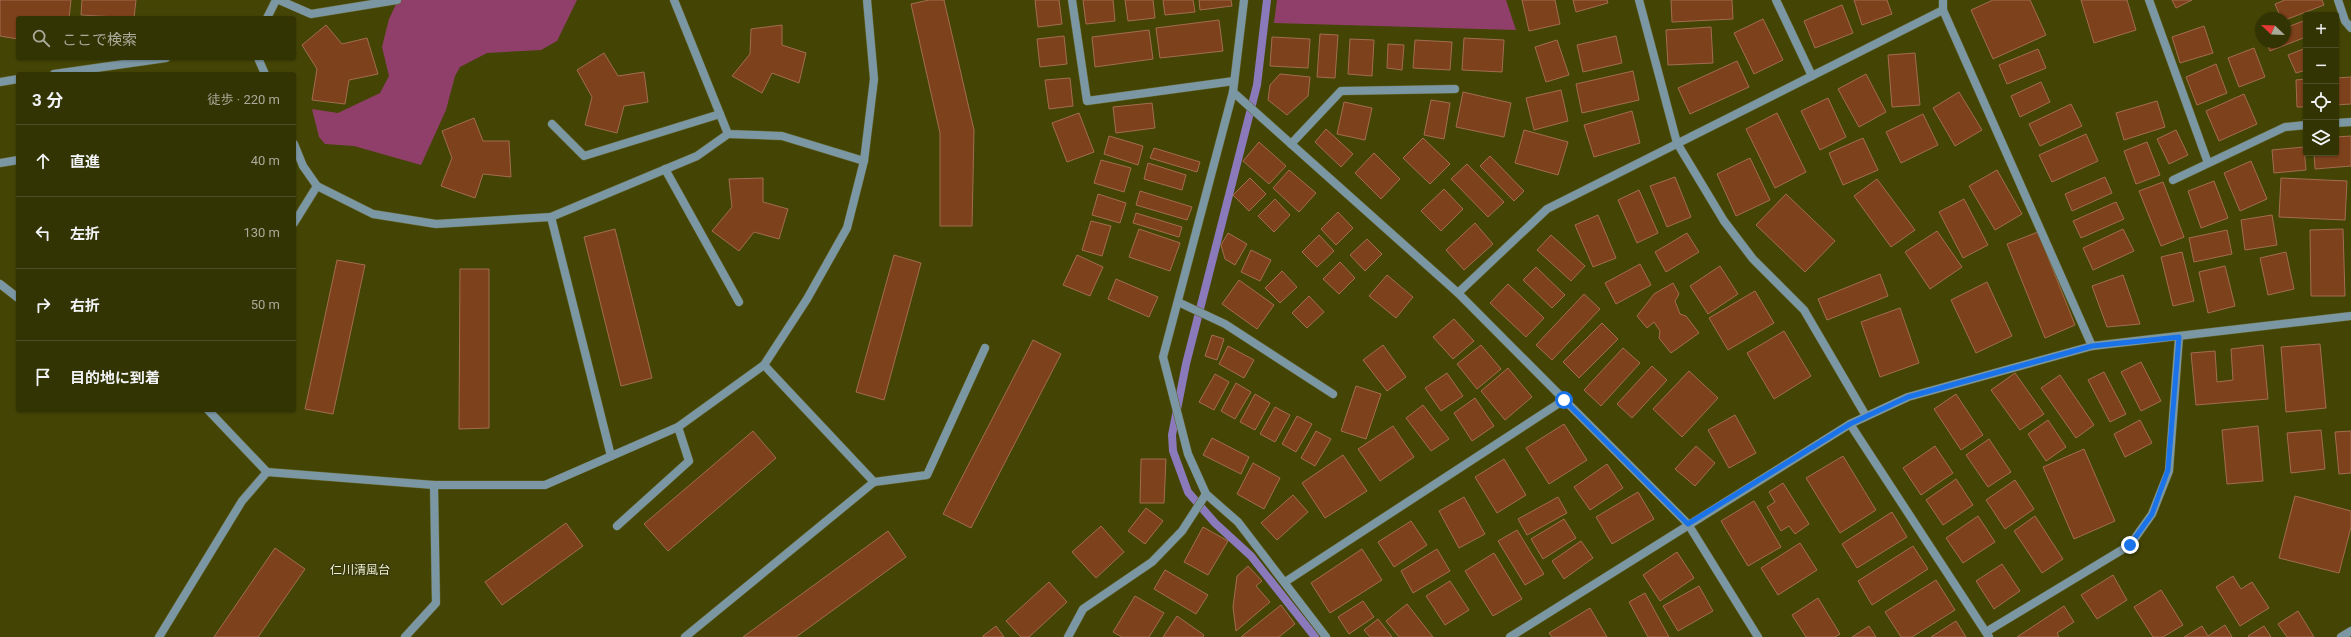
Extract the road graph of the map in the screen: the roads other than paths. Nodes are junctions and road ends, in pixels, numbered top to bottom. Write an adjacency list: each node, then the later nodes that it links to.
1 (278, 0): 2 (street); 13 (street)
2 (397, 0)
3 (674, 0): 25 (street)
4 (867, 0): 35 (street)
5 (1072, 0): 21 (street)
6 (1244, 0): 21 (street)
7 (1639, 0): 31 (street)
8 (1776, 0): 19 (street)
9 (1943, 0): 12 (street)
10 (2148, 0): 37 (street)
11 (2338, 0): 14 (street)
12 (1943, 10): 19 (street); 50 (street)
13 (268, 16)
14 (2351, 28)
15 (152, 60): 17 (street)
16 (259, 60): 18 (street)
17 (68, 72)
18 (264, 72)
19 (1812, 76): 31 (street)
20 (16, 79): 22 (street)
21 (1234, 81): 24 (street)
22 (0, 82)
23 (1455, 89): 32 (street)
24 (1235, 93): 32 (street); 47 (street)
25 (720, 114): 28 (street); 30 (street)
26 (2351, 122): 27 (street)
27 (2339, 123)
28 (552, 124)
29 (2303, 125): 37 (street)
30 (728, 134): 35 (street); 38 (street)
31 (1677, 143): 44 (street); 56 (street)
32 (1291, 144): 44 (street)
33 (296, 149): 40 (street)
34 (16, 160): 36 (street)
35 (864, 161): 52 (street)
36 (0, 163)
37 (2208, 163): 39 (street)
38 (665, 169): 41 (street); 46 (street)
39 (2173, 180)
40 (317, 186): 41 (street); 42 (street)
41 (551, 217): 59 (street)
42 (296, 220)
43 (0, 284): 45 (street)
44 (1458, 293): 54 (street)
45 (16, 296)
46 (739, 302)
47 (1180, 303): 53 (street); 63 (street)
48 (2351, 316): 49 (street)
49 (2179, 337): 50 (street); 69 (street)
50 (2092, 346): 56 (street)
51 (985, 348): 61 (street)
52 (764, 365): 58 (street); 61 (street)
53 (1333, 394)
54 (1564, 400): 64 (street); 66 (street)
55 (210, 412): 60 (street)
56 (1866, 416): 57 (street)
57 (1850, 424): 64 (street); 69 (street)
58 (678, 427): 59 (street); 65 (street)
59 (611, 456): 62 (street)
60 (267, 472): 62 (street); 70 (street)
61 (874, 482): 72 (street)
62 (434, 485): 71 (street)
63 (1205, 495): 66 (street); 73 (street)
64 (1688, 524): 68 (street); 76 (street)
65 (617, 526)
66 (1285, 582): 74 (street)
67 (2351, 631): 77 (street)
68 (1524, 633): 75 (street)
69 (1988, 635)
70 (159, 637)
71 (405, 637)
72 (685, 637)
73 (1068, 637)
74 (1326, 637)
75 (1510, 637)
76 (1758, 637)
77 (2341, 637)

